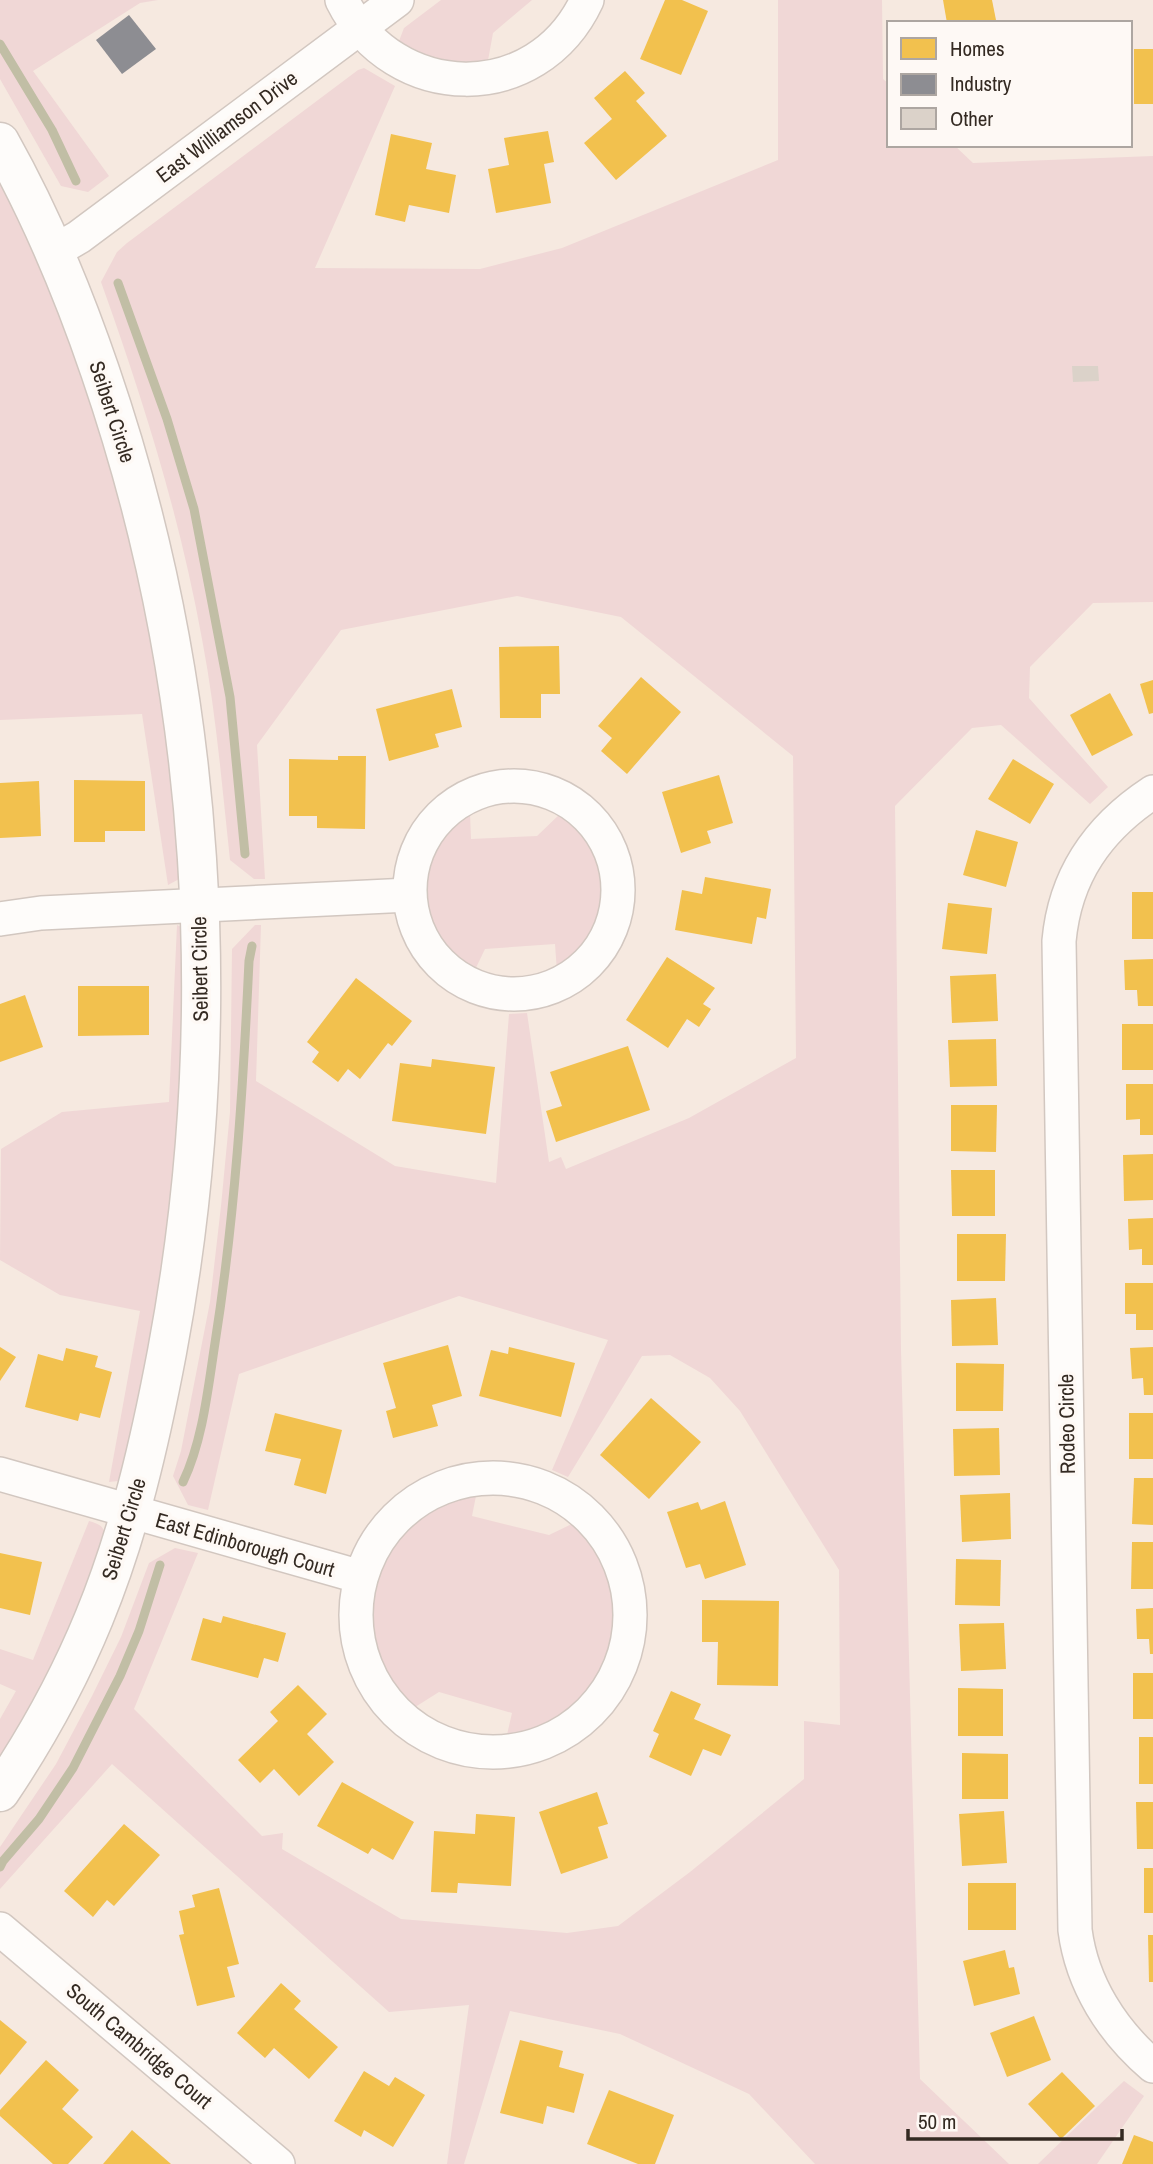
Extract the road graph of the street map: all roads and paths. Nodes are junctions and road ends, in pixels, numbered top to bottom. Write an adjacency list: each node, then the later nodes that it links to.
1 (342, 0): 4 (street)
2 (397, 0): 4 (street, East Williamson Drive)
3 (587, 0): 4 (street)
4 (359, 28): 6 (street, East Williamson Drive)
5 (0, 142): 6 (street, Seibert Circle)
6 (55, 251): 9 (street, Seibert Circle)
7 (1153, 792): 16 (street, Rodeo Circle)
8 (409, 895): 8 (street); 9 (street)
9 (200, 906): 10 (street); 12 (street, Seibert Circle)
10 (0, 919)
11 (0, 1474): 12 (street, East Edinborough Court)
12 (130, 1512): 13 (street, East Edinborough Court); 14 (street, Seibert Circle)
13 (361, 1577): 13 (street, East Edinborough Court)
14 (0, 1792)
15 (0, 1929): 17 (street, South Cambridge Court)
16 (1153, 2066)
17 (278, 2164)

